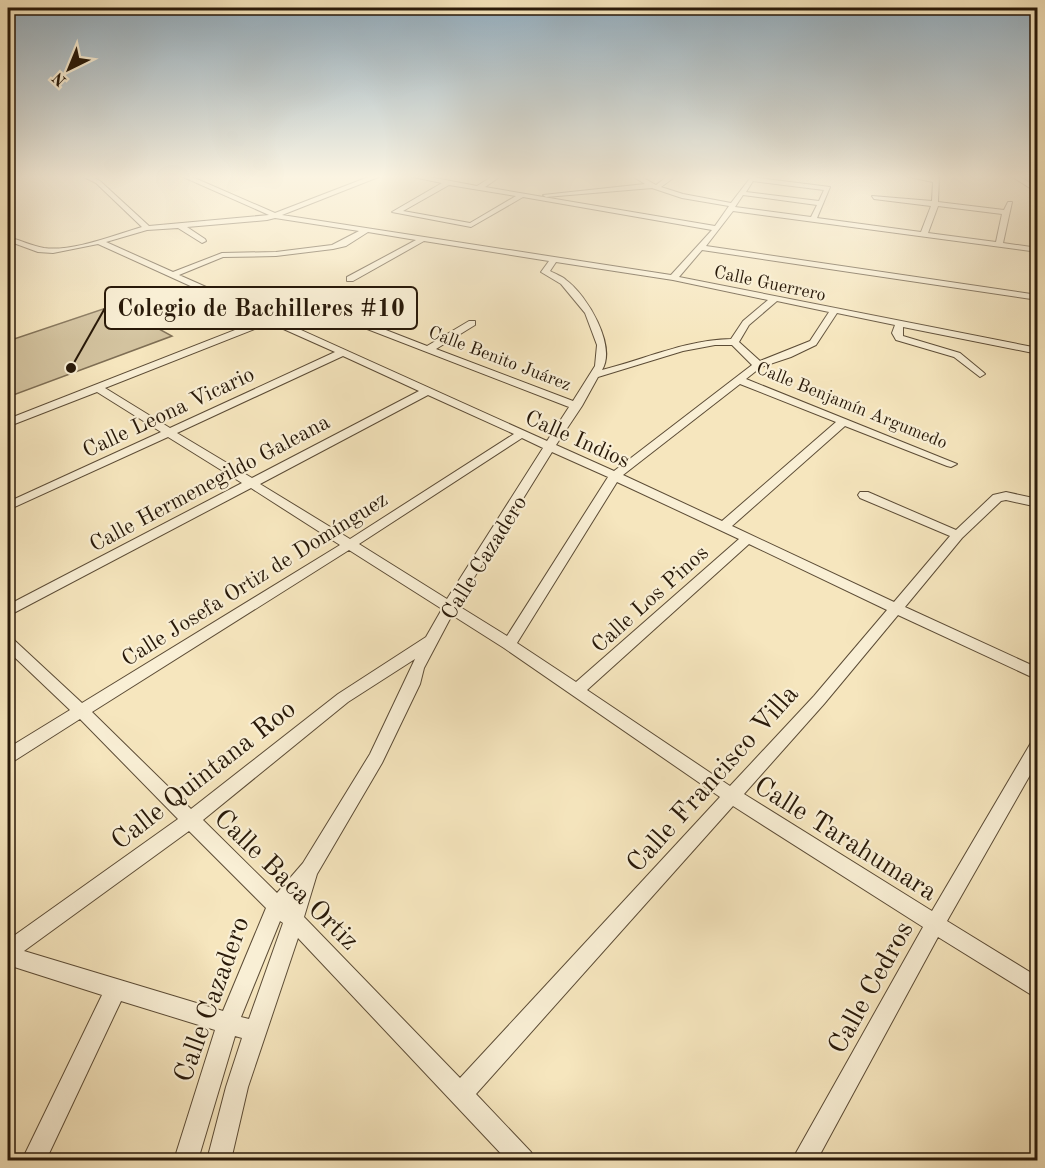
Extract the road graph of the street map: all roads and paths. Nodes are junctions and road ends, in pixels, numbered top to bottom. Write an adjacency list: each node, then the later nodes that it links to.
1 (139, 231): 13 (street)
2 (187, 231): 12 (street)
3 (364, 231): 18 (street)
4 (386, 231): 10 (street, Calle Guerrero)
5 (716, 231): 15 (street)
6 (896, 231): 9 (street)
7 (925, 231): 9 (street)
8 (1002, 231): 14 (street)
9 (924, 234): 14 (street)
10 (419, 235): 17 (street, Calle Guerrero); 20 (street)
11 (8, 240): 13 (street)
12 (202, 241)
13 (100, 242): 18 (street, Calle Indios)
14 (999, 244): 16 (street)
15 (701, 248): 19 (street); 21 (street)
16 (1038, 250)
17 (554, 259): 19 (street, Calle Guerrero); 34 (street, Calle Cazadero)
18 (172, 275): 23 (street, Calle Indios)
19 (673, 278): 22 (street, Calle Guerrero)
20 (350, 279)
21 (1038, 298)
22 (774, 299): 24 (street, Calle Guerrero); 28 (street)
23 (238, 304): 25 (street, Calle Indios); 29 (street, Calle Benito Juárez)
24 (833, 312): 27 (street, Calle Guerrero); 32 (street)
25 (272, 319): 31 (street, Calle Indios); 36 (street)
26 (472, 323): 29 (street)
27 (900, 323): 30 (street, Calle Guerrero); 33 (street)
28 (734, 342): 32 (street); 34 (street)
29 (430, 348): 38 (street, Calle Benito Juárez)
30 (1038, 351)
31 (344, 352): 37 (street, Calle Indios); 41 (street, Calle Leona Vicario)
32 (758, 365): 35 (street)
33 (980, 374)
34 (595, 375): 38 (street, Calle Cazadero)
35 (739, 380): 39 (street, Calle Benjamín Argumedo); 45 (street)
36 (98, 388): 40 (street); 41 (street, Calle Tarahumara)
37 (429, 390): 42 (street, Calle Indios); 46 (street, Calle Hermenegildo Galeana)
38 (577, 406): 43 (street, Calle Cazadero)
39 (844, 421): 44 (street, Calle Benjamín Argumedo); 50 (street, Calle Los Pinos)
40 (8, 423)
41 (168, 432): 46 (street, Calle Tarahumara); 49 (street, Calle Leona Vicario)
42 (521, 434): 43 (street, Calle Indios); 53 (street, Calle Josefa Ortiz de Domínguez)
43 (552, 447): 45 (street, Calle Indios); 54 (street, Calle Cazadero)
44 (951, 464)
45 (615, 476): 50 (street, Calle Indios); 59 (street)
46 (250, 484): 53 (street, Calle Tarahumara); 56 (street, Calle Hermenegildo Galeana)
47 (864, 495): 51 (street)
48 (1038, 503): 51 (street, Calle Francisco Villa)
49 (8, 506)
50 (723, 527): 52 (street, Calle Indios)
51 (958, 535): 55 (street, Calle Francisco Villa)
52 (747, 539): 55 (street, Calle Indios); 61 (street, Calle Los Pinos)
53 (349, 545): 54 (street, Calle Tarahumara); 62 (street, Calle Josefa Ortiz de Domínguez)
54 (450, 606): 57 (street, Calle Cazadero); 59 (street, Calle Tarahumara)
55 (895, 609): 60 (street, Calle Indios); 65 (street, Calle Francisco Villa)
56 (8, 611)
57 (431, 641): 66 (street, Calle Quintana Roo); 67 (street, Calle Cazadero)
58 (8, 643): 62 (street, Calle Baca Ortiz)
59 (509, 644): 61 (street, Calle Tarahumara)
60 (1038, 675)
61 (578, 689): 65 (street, Calle Tarahumara)
62 (80, 710): 64 (street, Calle Josefa Ortiz de Domínguez); 66 (street, Calle Baca Ortiz)
63 (1038, 746): 70 (street, Calle Cedros)
64 (8, 756)
65 (732, 796): 70 (street, Calle Tarahumara); 77 (street, Calle Francisco Villa)
66 (189, 821): 68 (street, Calle Baca Ortiz); 71 (street, Calle Quintana Roo)
67 (310, 869): 68 (street, Calle Cazadero); 69 (street, Calle Cazadero)
68 (277, 906): 69 (street, Calle Baca Ortiz); 75 (street, Calle Cazadero)
69 (295, 921): 76 (street, Calle Cazadero); 77 (street, Calle Baca Ortiz)
70 (936, 924): 74 (street, Calle Tarahumara); 82 (street, Calle Cedros)
71 (8, 951)
72 (8, 956): 73 (street)
73 (116, 989): 75 (street); 78 (street)
74 (1038, 989)
75 (228, 1023): 76 (street); 79 (street, Calle Cazadero)
76 (254, 1031): 80 (street, Calle Cazadero)
77 (461, 1095): 81 (street, Calle Baca Ortiz)
78 (34, 1161)
79 (186, 1161)
80 (219, 1161)
81 (523, 1161)
82 (804, 1161)

